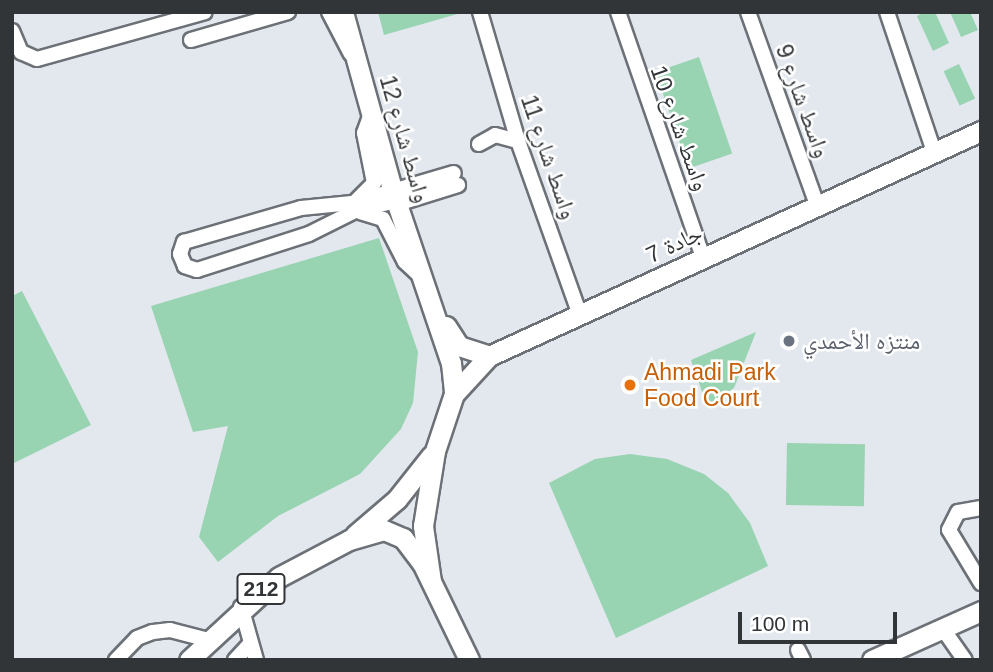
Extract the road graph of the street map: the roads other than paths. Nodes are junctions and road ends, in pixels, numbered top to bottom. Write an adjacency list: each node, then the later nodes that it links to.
1 (205, 12): 9 (street)
2 (288, 12): 10 (street)
3 (329, 12): 11 (street)
4 (343, 12): 11 (main road, واسط شارع 12)
5 (480, 12): 14 (street, واسط شارع 11)
6 (618, 12): 23 (street, واسط شارع 10)
7 (748, 12): 19 (street, واسط شارع 9)
8 (887, 12): 16 (street)
9 (12, 31)
10 (191, 40)
11 (356, 58): 12 (main road, واسط شارع 12)
12 (372, 114): 18 (main road, واسط شارع 12); 21 (street)
13 (981, 131): 16 (main road, جادة 7)
14 (518, 141): 15 (street); 25 (street, واسط شارع 11)
15 (479, 144)
16 (934, 152): 19 (main road, جادة 7)
17 (456, 179): 18 (street)
18 (396, 199): 21 (street); 24 (main road, واسط شارع 12)
19 (817, 205): 23 (main road, جادة 7)
20 (317, 207): 21 (street); 22 (street); 22 (street)
21 (354, 207): 22 (street); 24 (street)
22 (323, 227)
23 (703, 258): 25 (main road, جادة 7)
24 (422, 278): 26 (main road, واسط شارع 12); 27 (main road, واسط شارع 12)
25 (580, 315): 26 (main road, جادة 7)
26 (489, 356): 27 (main road, جادة 7)
27 (454, 394): 28 (main road, جادة 7)
28 (435, 451): 30 (main road, جادة 7); 31 (main road, جادة 7)
29 (981, 508): 32 (street)
30 (349, 540): 31 (main road, 212); 33 (main road, 212)
31 (432, 581): 42 (main road, 212)
32 (981, 583)
33 (241, 607): 36 (main road, 212); 37 (street)
34 (981, 611): 35 (main road)
35 (948, 626): 43 (main road); 44 (street)
36 (209, 640): 38 (street); 39 (main road, 212)
37 (249, 645): 40 (street); 41 (street)
38 (116, 660)
39 (189, 660)
40 (234, 660)
41 (256, 660)
42 (469, 660)
43 (872, 660)
44 (965, 660)

